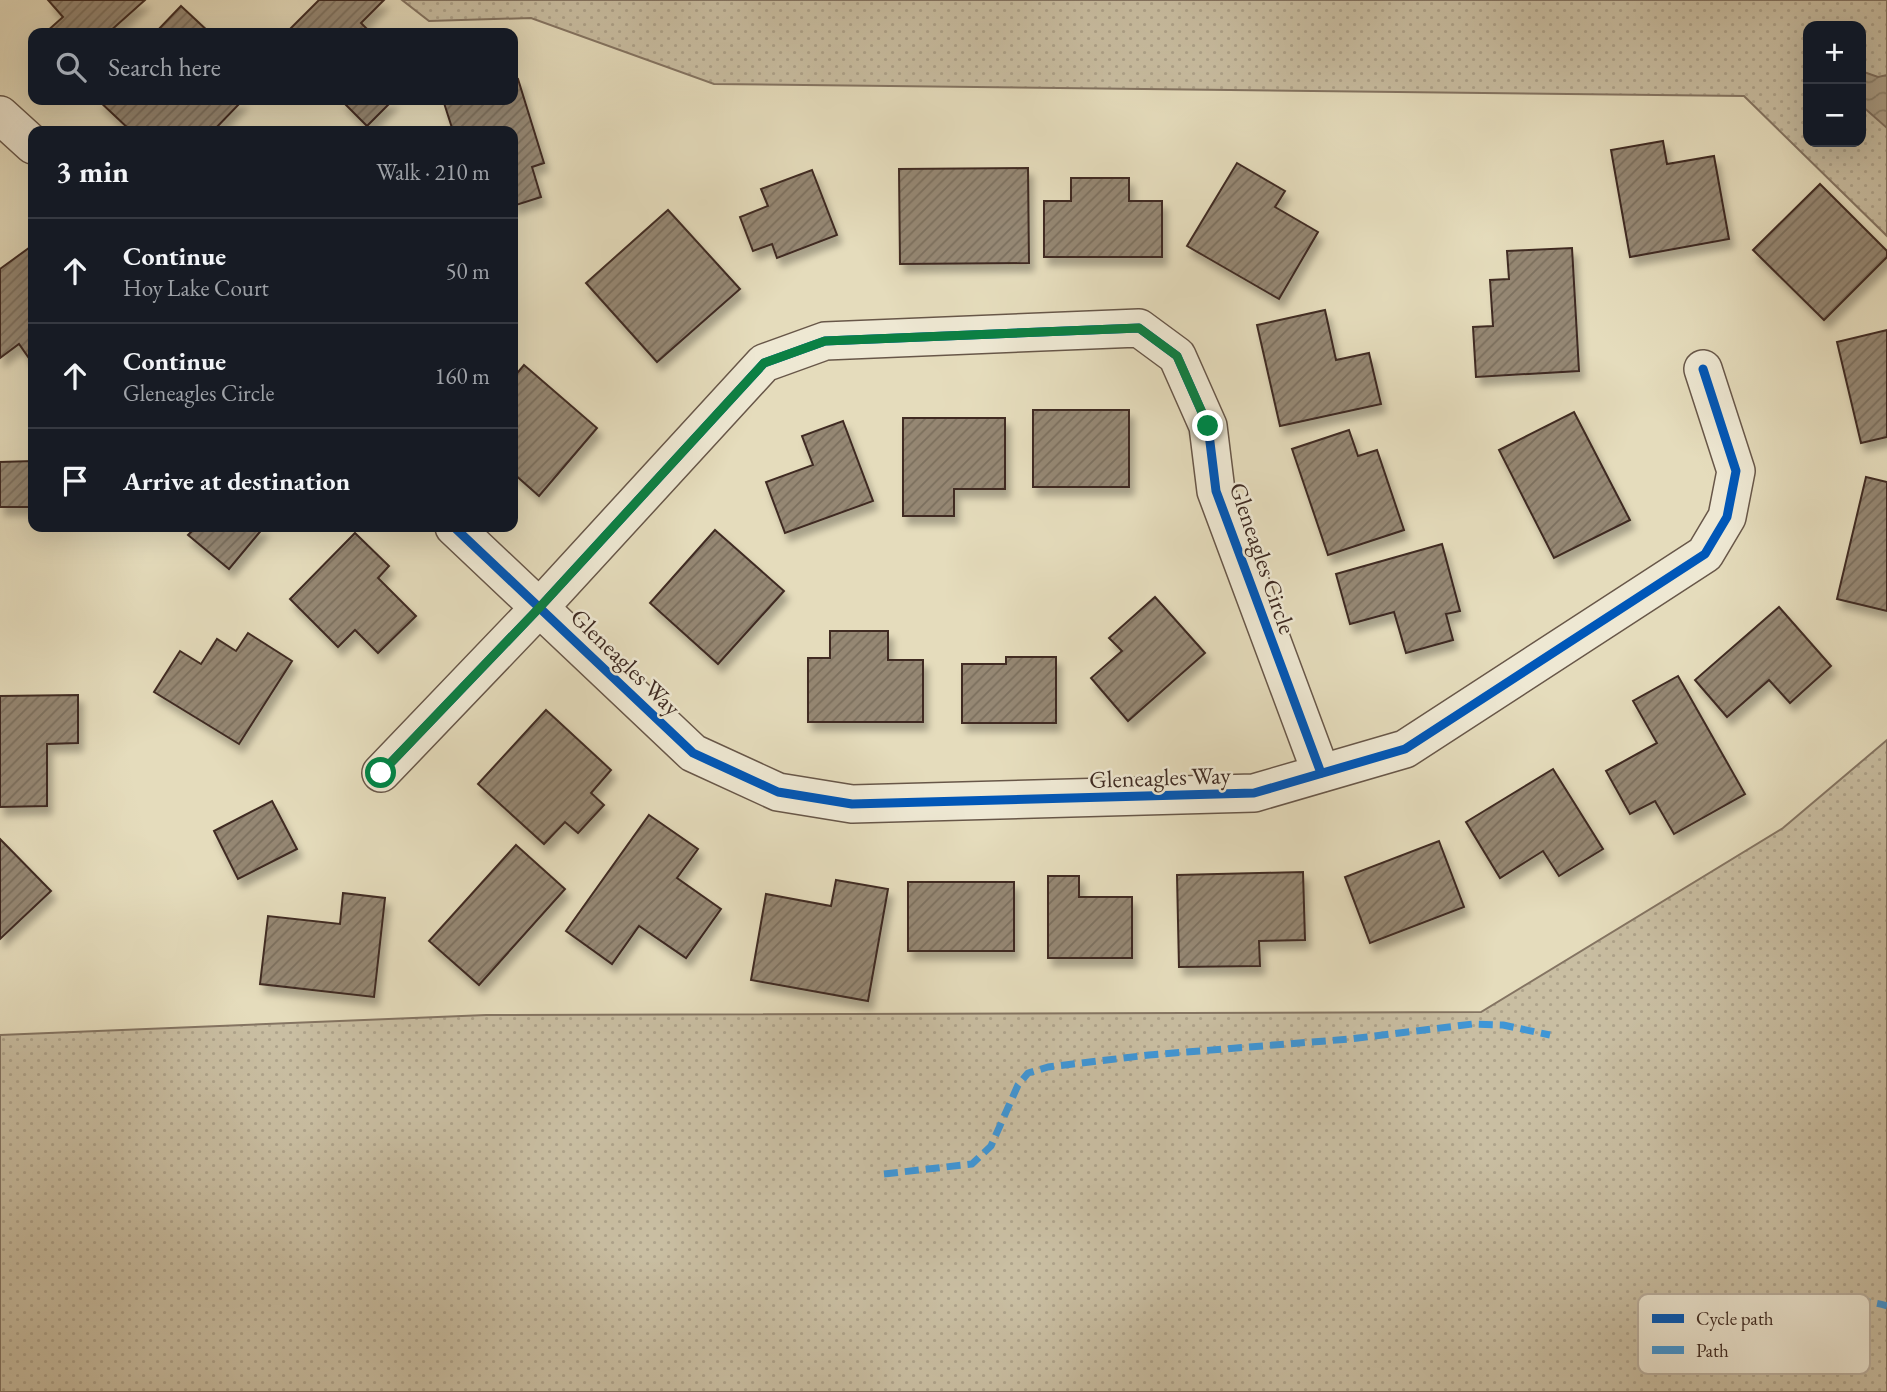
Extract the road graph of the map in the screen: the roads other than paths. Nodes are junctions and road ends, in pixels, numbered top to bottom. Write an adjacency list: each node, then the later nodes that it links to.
1 (1, 120): 2 (street)
2 (28, 141)
3 (1703, 369): 7 (street, Gleneagles Way)
4 (459, 532): 5 (street, Gleneagles Way)
5 (540, 607): 6 (street, Gleneagles Circle); 7 (street, Gleneagles Way); 7 (street, Gleneagles Circle)
6 (381, 773)
7 (1321, 773)

